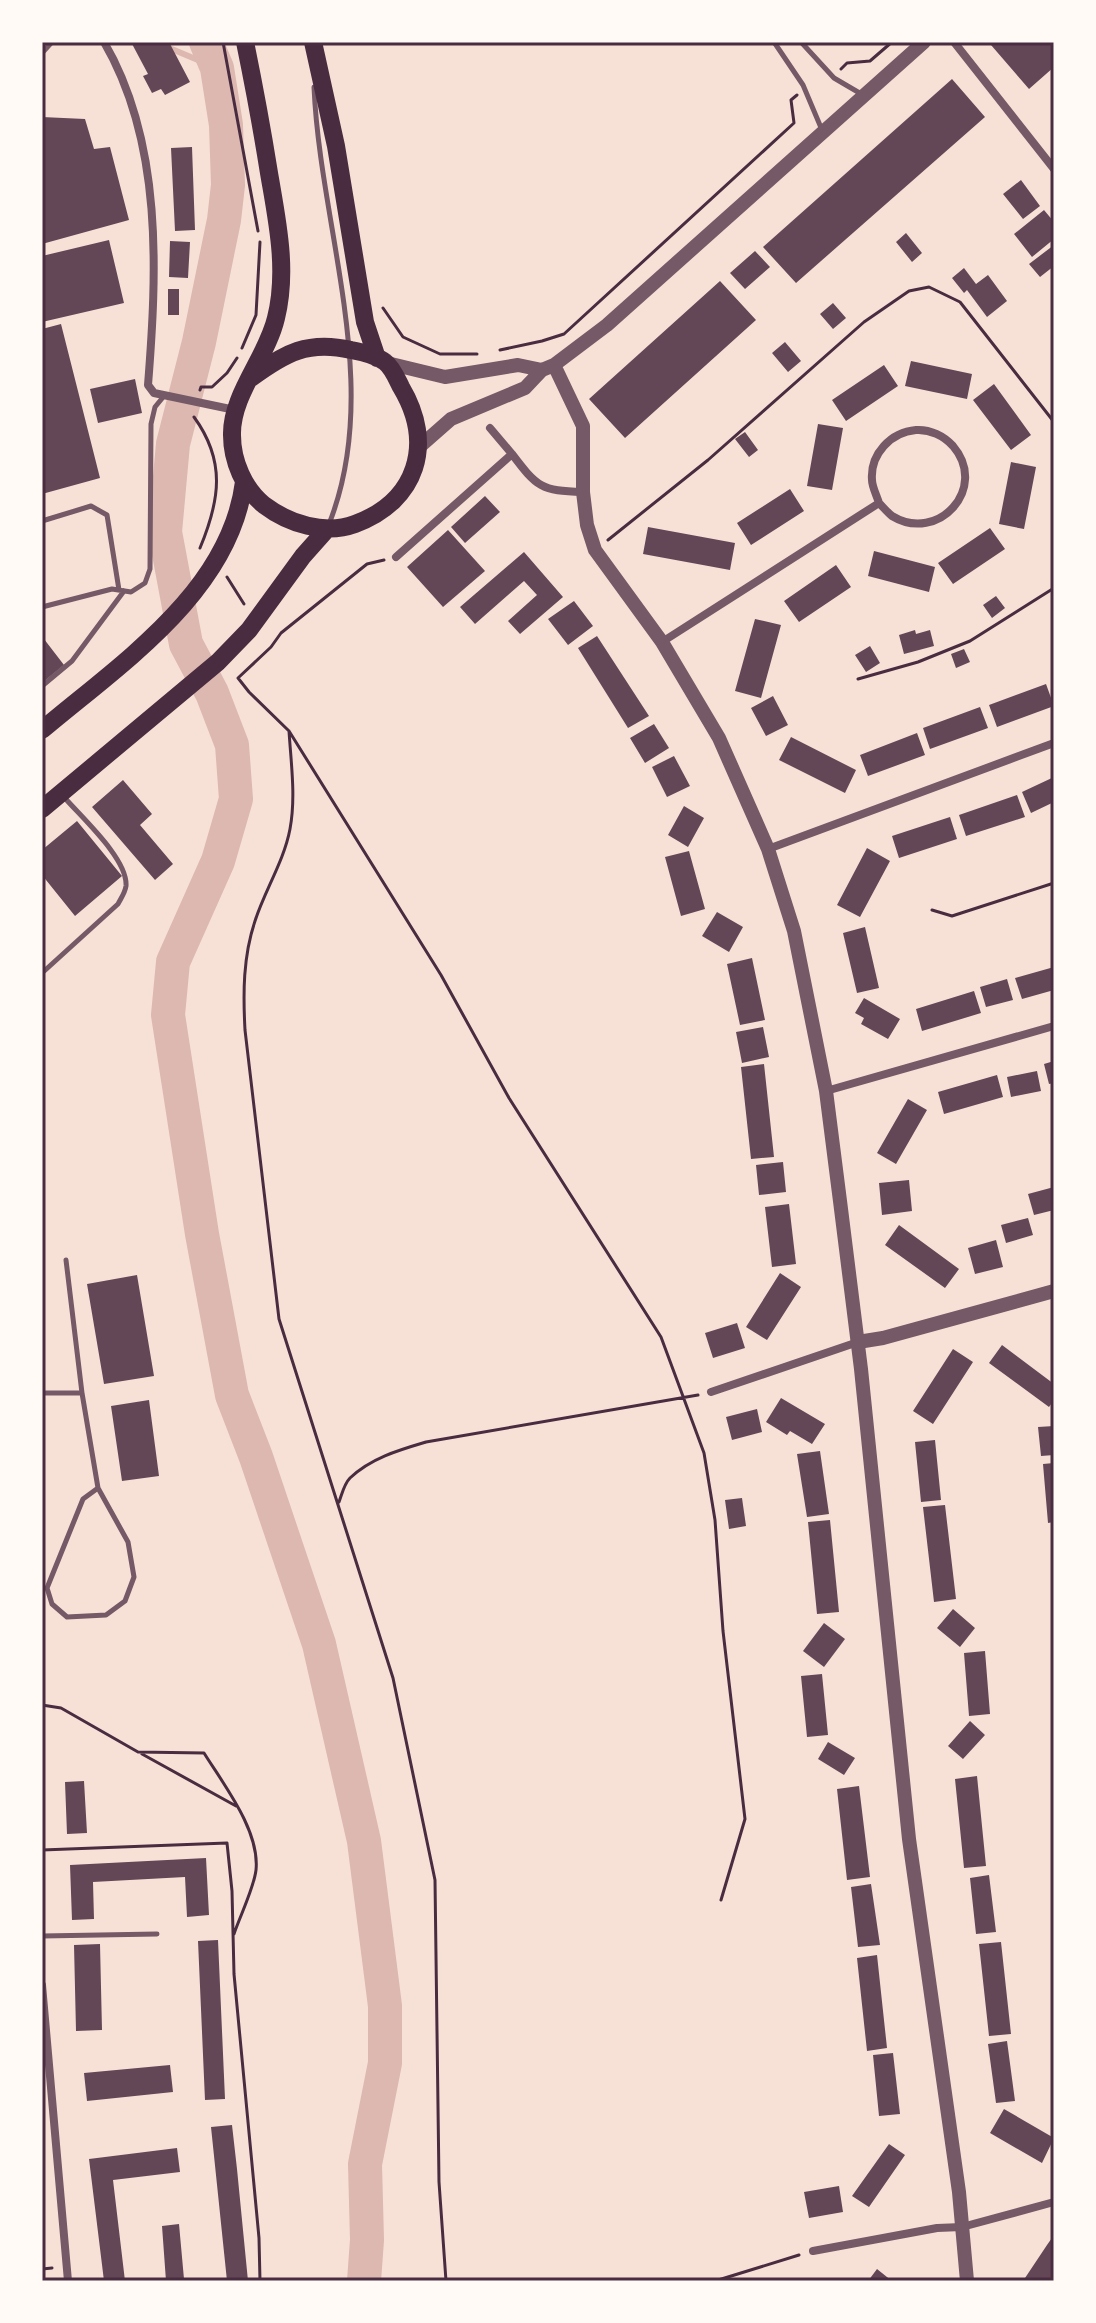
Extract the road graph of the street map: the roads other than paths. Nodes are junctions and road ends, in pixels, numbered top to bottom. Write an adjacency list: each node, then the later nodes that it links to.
1 (52, 42): 9 (lane)
2 (104, 42): 17 (street)
3 (245, 42): 16 (highway)
4 (313, 42): 13 (lane); 14 (highway)
5 (774, 42): 11 (lane)
6 (801, 42): 10 (lane)
7 (924, 42): 10 (street)
8 (954, 42): 12 (street)
9 (42, 53)
10 (863, 95): 11 (street)
11 (822, 131): 15 (street)
12 (1054, 169)
13 (348, 349): 14 (highway); 16 (highway); 26 (lane)
14 (382, 360): 15 (street); 20 (highway)
15 (548, 368): 20 (street); 23 (street)
16 (251, 378): 18 (highway)
17 (168, 396): 18 (street); 28 (lane)
18 (235, 410): 22 (highway)
19 (490, 428): 21 (street)
20 (418, 448): 26 (highway)
21 (512, 454): 23 (street); 27 (street)
22 (244, 482): 26 (highway); 32 (highway)
23 (583, 492): 30 (street)
24 (879, 503): 24 (street); 30 (street)
25 (42, 521): 28 (lane)
26 (327, 529): 34 (highway)
27 (396, 557)
28 (122, 590): 29 (lane); 31 (lane)
29 (42, 607)
30 (662, 642): 35 (street)
31 (42, 686)
32 (42, 730)
33 (1054, 743): 35 (street)
34 (50, 801): 36 (lane)
35 (768, 849): 38 (street)
36 (42, 973)
37 (1054, 1026): 38 (street)
38 (826, 1091): 41 (street)
39 (66, 1260): 44 (lane)
40 (1054, 1291): 41 (street)
41 (858, 1342): 42 (street); 51 (street)
42 (711, 1392)
43 (42, 1393): 44 (lane)
44 (82, 1393): 45 (lane)
45 (98, 1488): 45 (lane)
46 (157, 1934): 47 (lane)
47 (42, 1936)
48 (42, 1985): 49 (street)
49 (43, 2028): 53 (street)
50 (1054, 2202): 51 (street)
51 (962, 2227): 52 (street); 54 (street)
52 (813, 2251)
53 (68, 2281)
54 (967, 2281)

